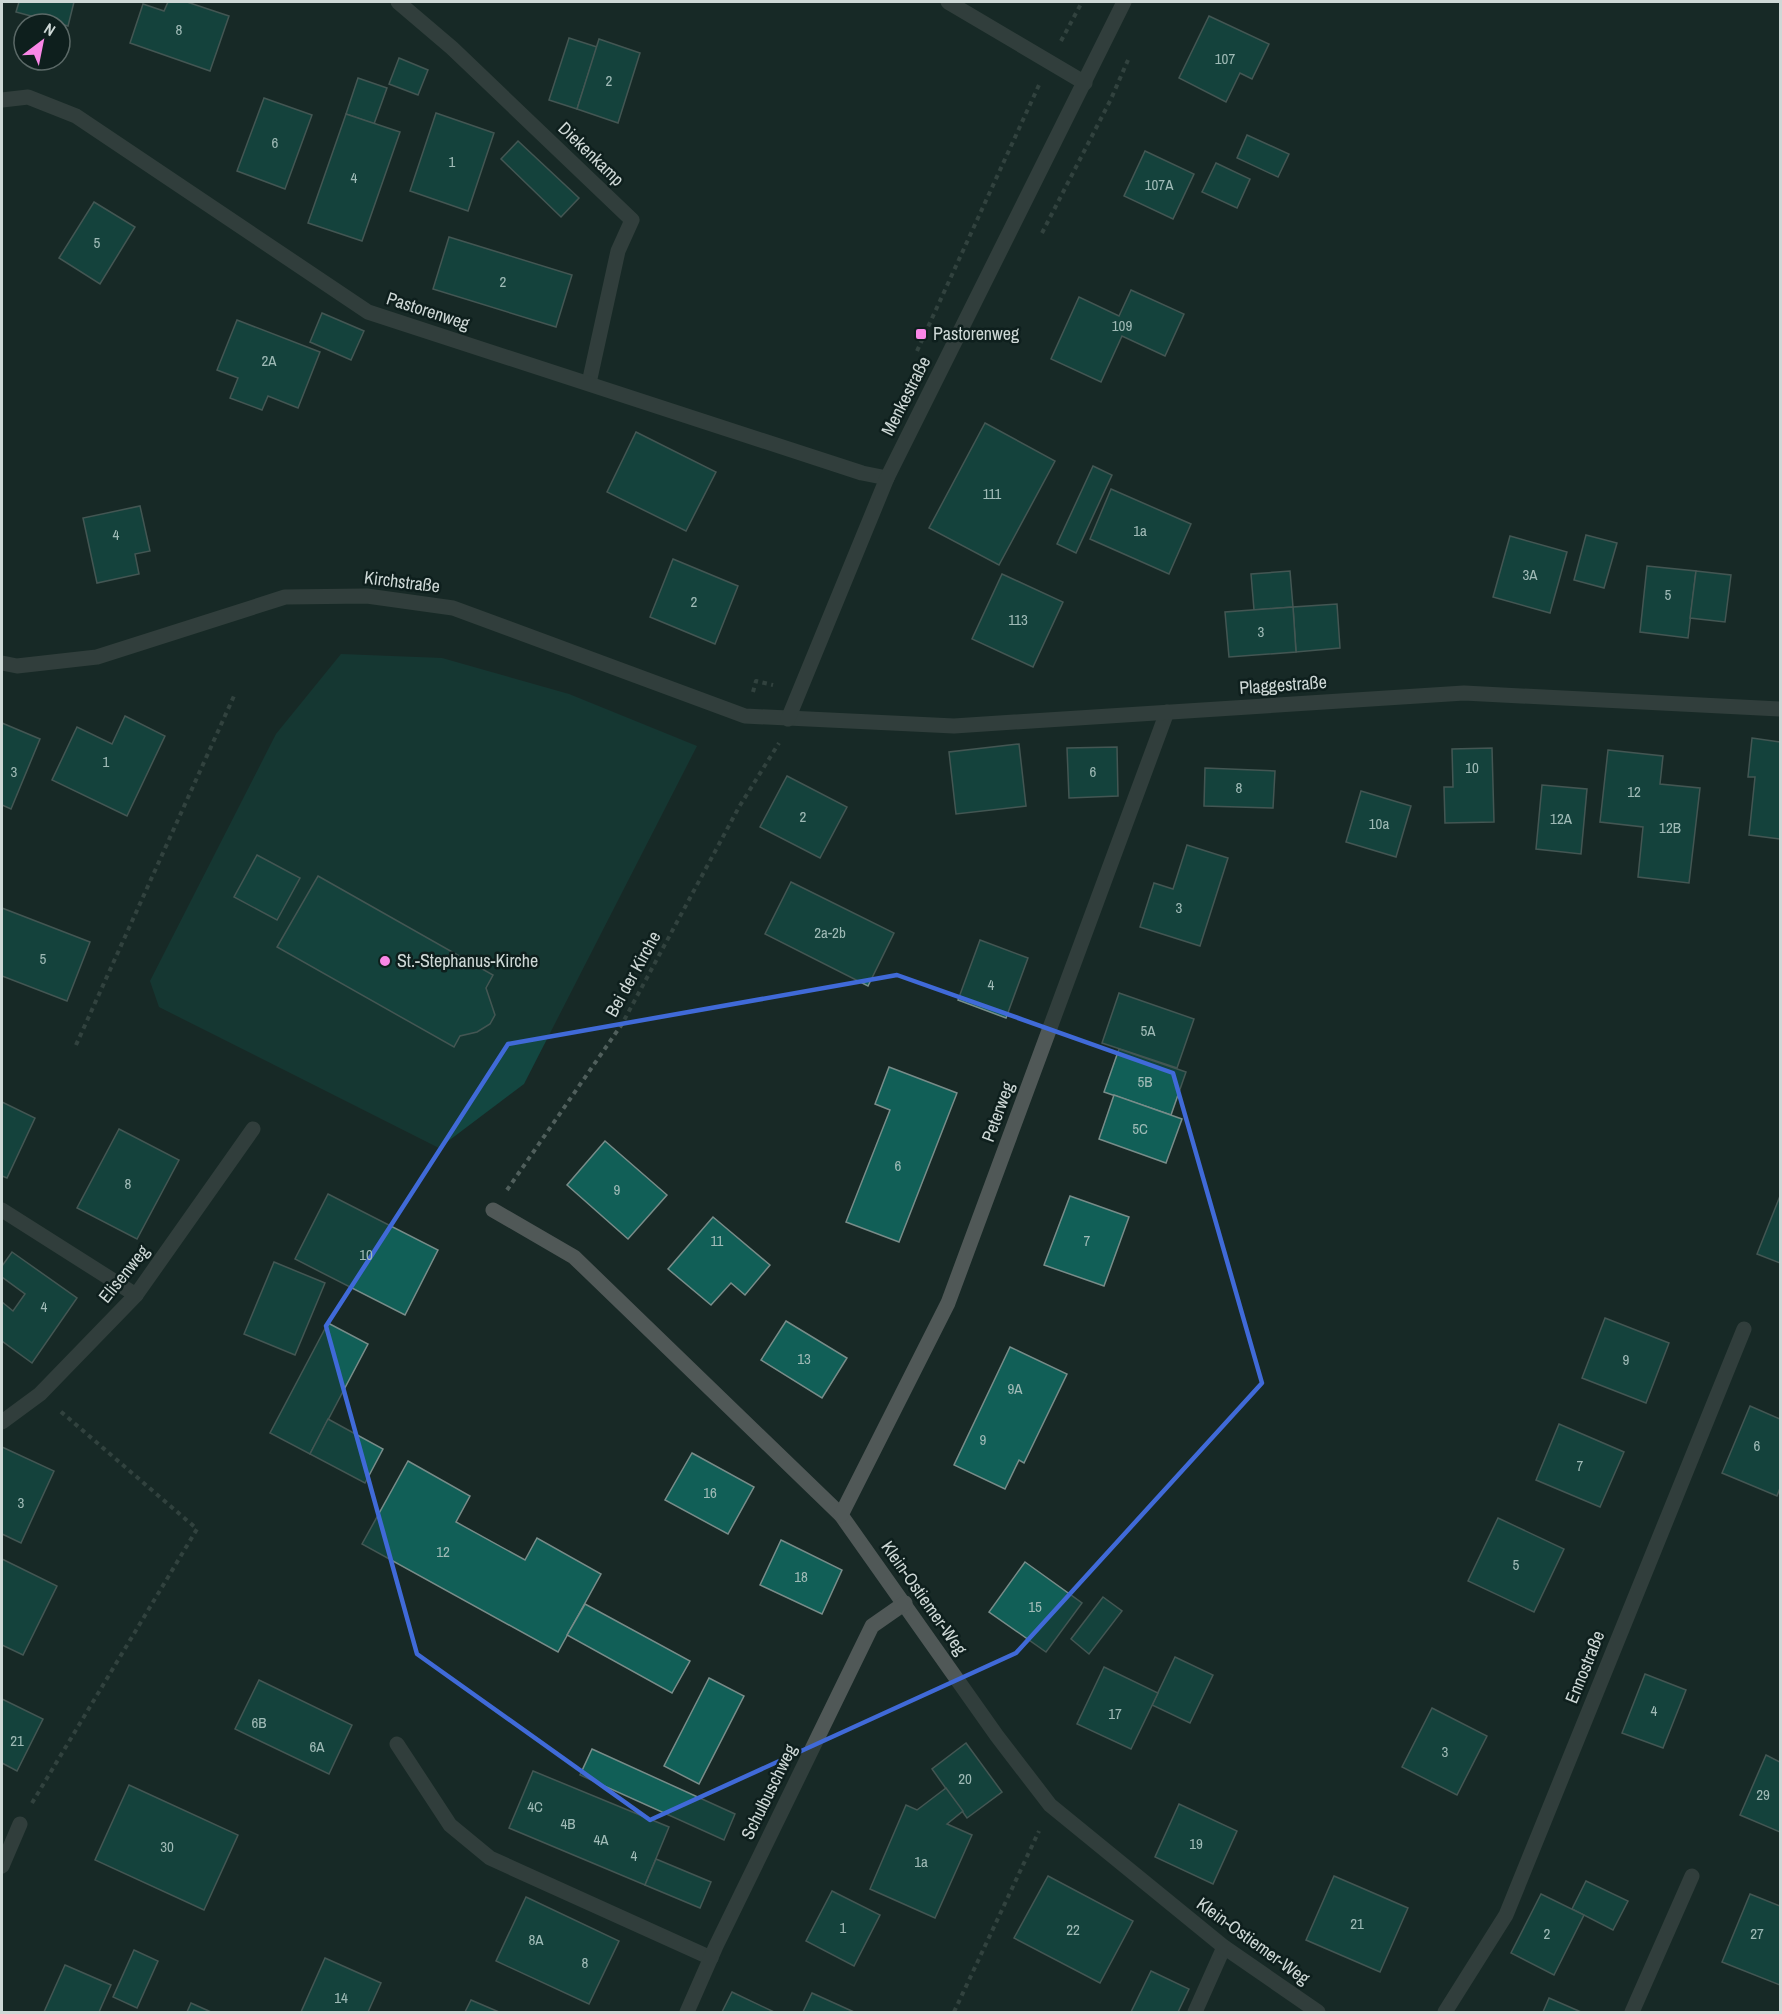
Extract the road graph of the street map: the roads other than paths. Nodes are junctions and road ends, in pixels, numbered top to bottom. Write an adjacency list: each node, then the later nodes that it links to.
1 (398, 2): 6 (street, Diekenkamp)
2 (948, 2): 4 (street)
3 (1124, 2): 4 (street, Menkestraße)
4 (1085, 82): 7 (street, Menkestraße)
5 (2, 100): 6 (street, Pastorenweg)
6 (589, 383): 7 (street, Pastorenweg)
7 (886, 478): 11 (street, Menkestraße)
8 (2, 663): 11 (street, Kirchstraße)
9 (1780, 709): 10 (street, Plaggestraße)
10 (1167, 712): 11 (street, Plaggestraße); 18 (street, Peterweg)
11 (788, 719)
12 (253, 1129): 15 (street, Elisenweg)
13 (2, 1210): 15 (street)
14 (493, 1210): 18 (street, Klein-Ostiemer-Weg)
15 (136, 1295): 17 (street, Elisenweg)
16 (1744, 1329): 29 (street, Ennostraße)
17 (2, 1422)
18 (841, 1515): 19 (street, Klein-Ostiemer-Weg)
19 (905, 1604): 24 (street, Klein-Ostiemer-Weg); 25 (street, Schulbuschweg)
20 (397, 1744): 25 (street)
21 (20, 1824): 22 (street)
22 (2, 1866)
23 (1692, 1876): 30 (street)
24 (1224, 1947): 27 (street); 28 (street, Klein-Ostiemer-Weg)
25 (711, 1958): 26 (street, Schulbuschweg)
26 (687, 2013)
27 (1195, 2013)
28 (1318, 2013)
29 (1445, 2013)
30 (1632, 2013)

